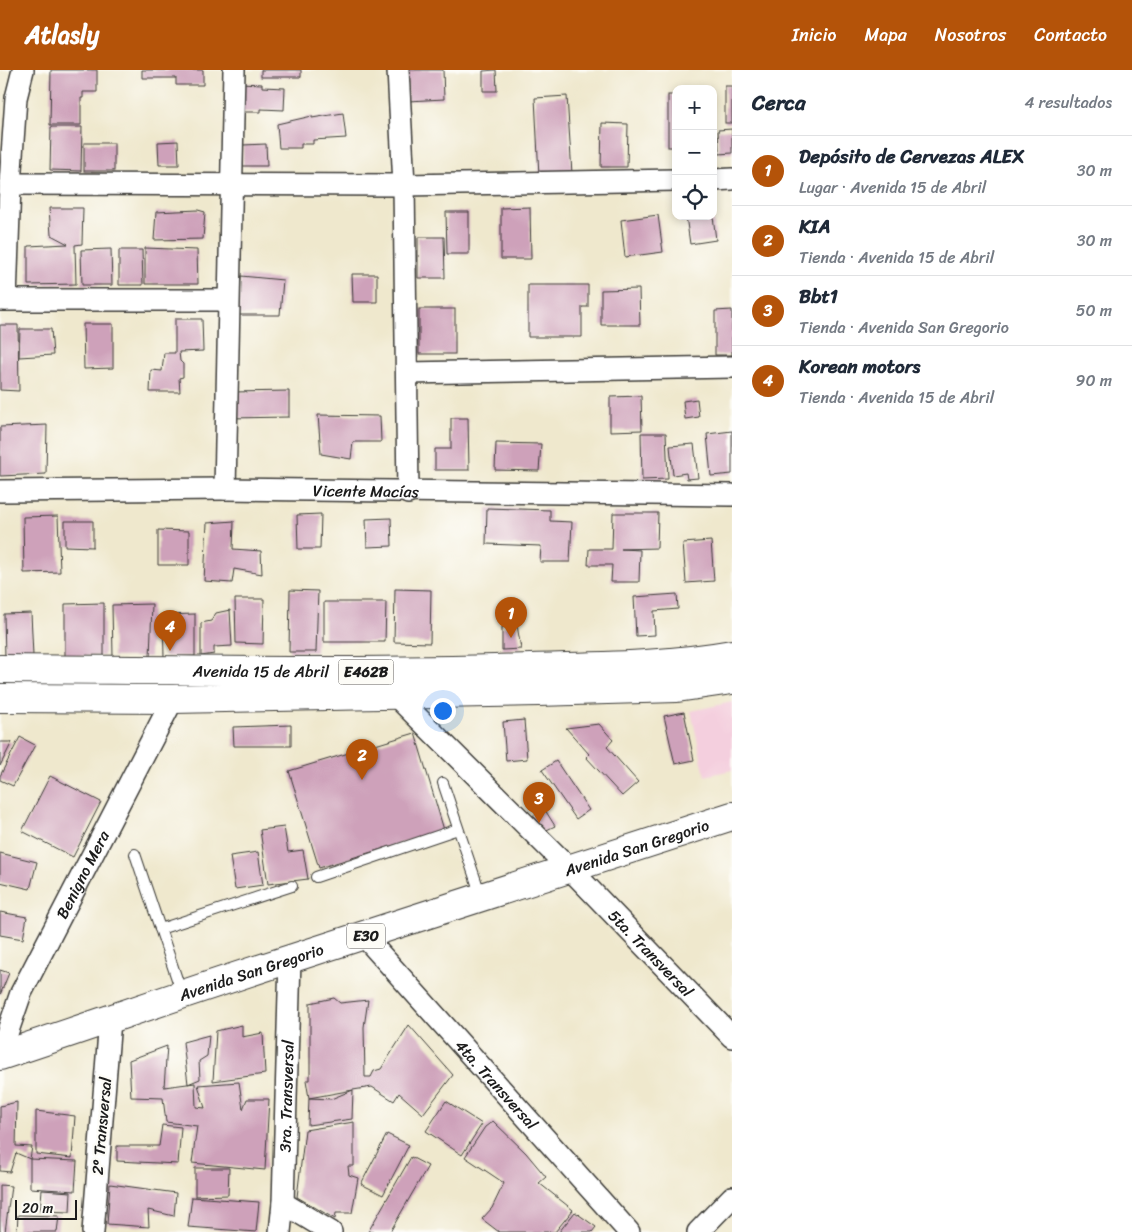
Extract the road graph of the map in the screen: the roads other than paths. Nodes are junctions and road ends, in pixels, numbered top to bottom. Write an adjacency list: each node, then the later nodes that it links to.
1 (23, 70): 7 (street)
2 (234, 70): 8 (street)
3 (398, 70): 9 (street)
4 (732, 179): 6 (street)
5 (672, 180): 9 (street)
6 (717, 180)
7 (10, 184): 8 (street); 10 (street)
8 (231, 185): 9 (street); 11 (street)
9 (404, 185): 13 (street)
10 (3, 300): 11 (street)
11 (228, 300): 14 (street)
12 (732, 367): 13 (street)
13 (407, 373): 16 (street)
14 (225, 489): 15 (street, Vicente Macías); 16 (street, Vicente Macías)
15 (0, 491)
16 (408, 492): 17 (street, Vicente Macías)
17 (732, 495)
18 (732, 654): 19 (main road, Avenida 15 de Abril / E462B)
19 (0, 669)
20 (732, 680): 21 (main road, Avenida 15 de Abril / E462B)
21 (396, 696): 23 (main road, Avenida 15 de Abril / E462B); 28 (street, 5ta. Transversal)
22 (0, 698): 23 (main road, Avenida 15 de Abril / E462B)
23 (173, 699): 38 (street, Benigno Mera)
24 (443, 783): 26 (lane)
25 (732, 816): 28 (main road, Avenida San Gregorio / E30)
26 (458, 828): 29 (lane); 31 (lane)
27 (135, 854): 32 (lane)
28 (571, 870): 31 (main road, Avenida San Gregorio / E30); 37 (street, 5ta. Transversal)
29 (316, 877)
30 (292, 886): 32 (lane)
31 (481, 897): 33 (main road, Avenida San Gregorio / E30)
32 (160, 929): 35 (lane)
33 (364, 936): 34 (main road, Avenida San Gregorio / E30); 44 (street, 4ta. Transversal)
34 (290, 959): 35 (main road, Avenida San Gregorio / E30); 40 (street, 3ra. Transversal)
35 (182, 995): 36 (main road, Avenida San Gregorio / E30)
36 (110, 1020): 38 (main road, Avenida San Gregorio / E30); 41 (street, 2º Transversal)
37 (732, 1036)
38 (0, 1055)
39 (732, 1197): 45 (street)
40 (283, 1204): 42 (street, 3ra. Transversal); 43 (street)
41 (93, 1232)
42 (280, 1232)
43 (331, 1232)
44 (629, 1232)
45 (698, 1232)

